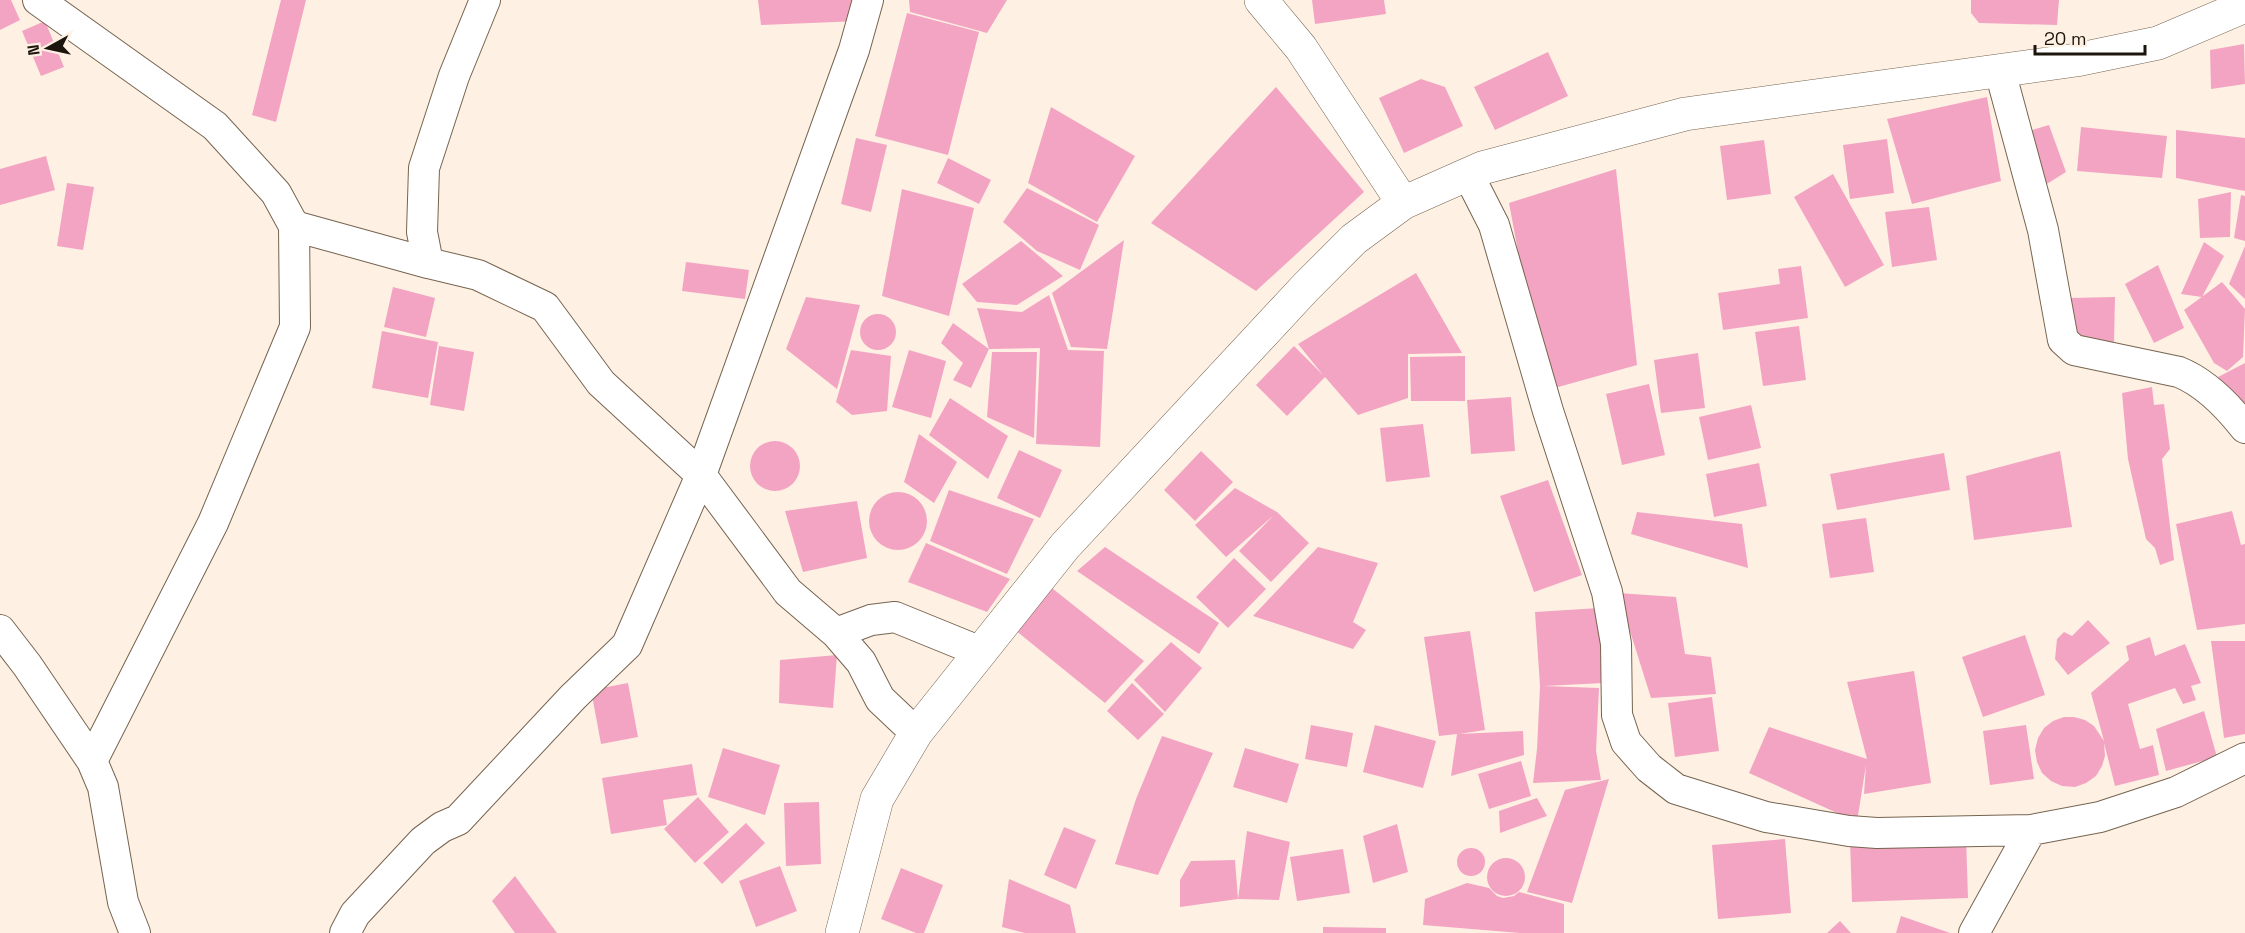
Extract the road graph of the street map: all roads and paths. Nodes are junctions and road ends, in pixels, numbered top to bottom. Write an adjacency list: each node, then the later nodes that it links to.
1 (38, 0): 9 (street)
2 (485, 0): 10 (street)
3 (868, 0): 12 (street)
4 (1261, 0): 8 (street)
5 (2245, 6): 6 (street)
6 (2000, 71): 7 (street); 11 (street)
7 (1468, 174): 8 (street); 19 (street)
8 (1404, 203): 15 (street)
9 (294, 226): 10 (street); 18 (street)
10 (428, 263): 12 (street)
11 (2245, 428)
12 (700, 475): 14 (street); 21 (street)
13 (0, 630): 18 (street)
14 (836, 633): 15 (street); 16 (street)
15 (981, 652): 16 (street)
16 (916, 733): 22 (street)
17 (2245, 758): 19 (street)
18 (92, 761): 20 (street)
19 (2031, 830): 23 (street)
20 (135, 933)
21 (345, 933)
22 (842, 933)
23 (1974, 933)

